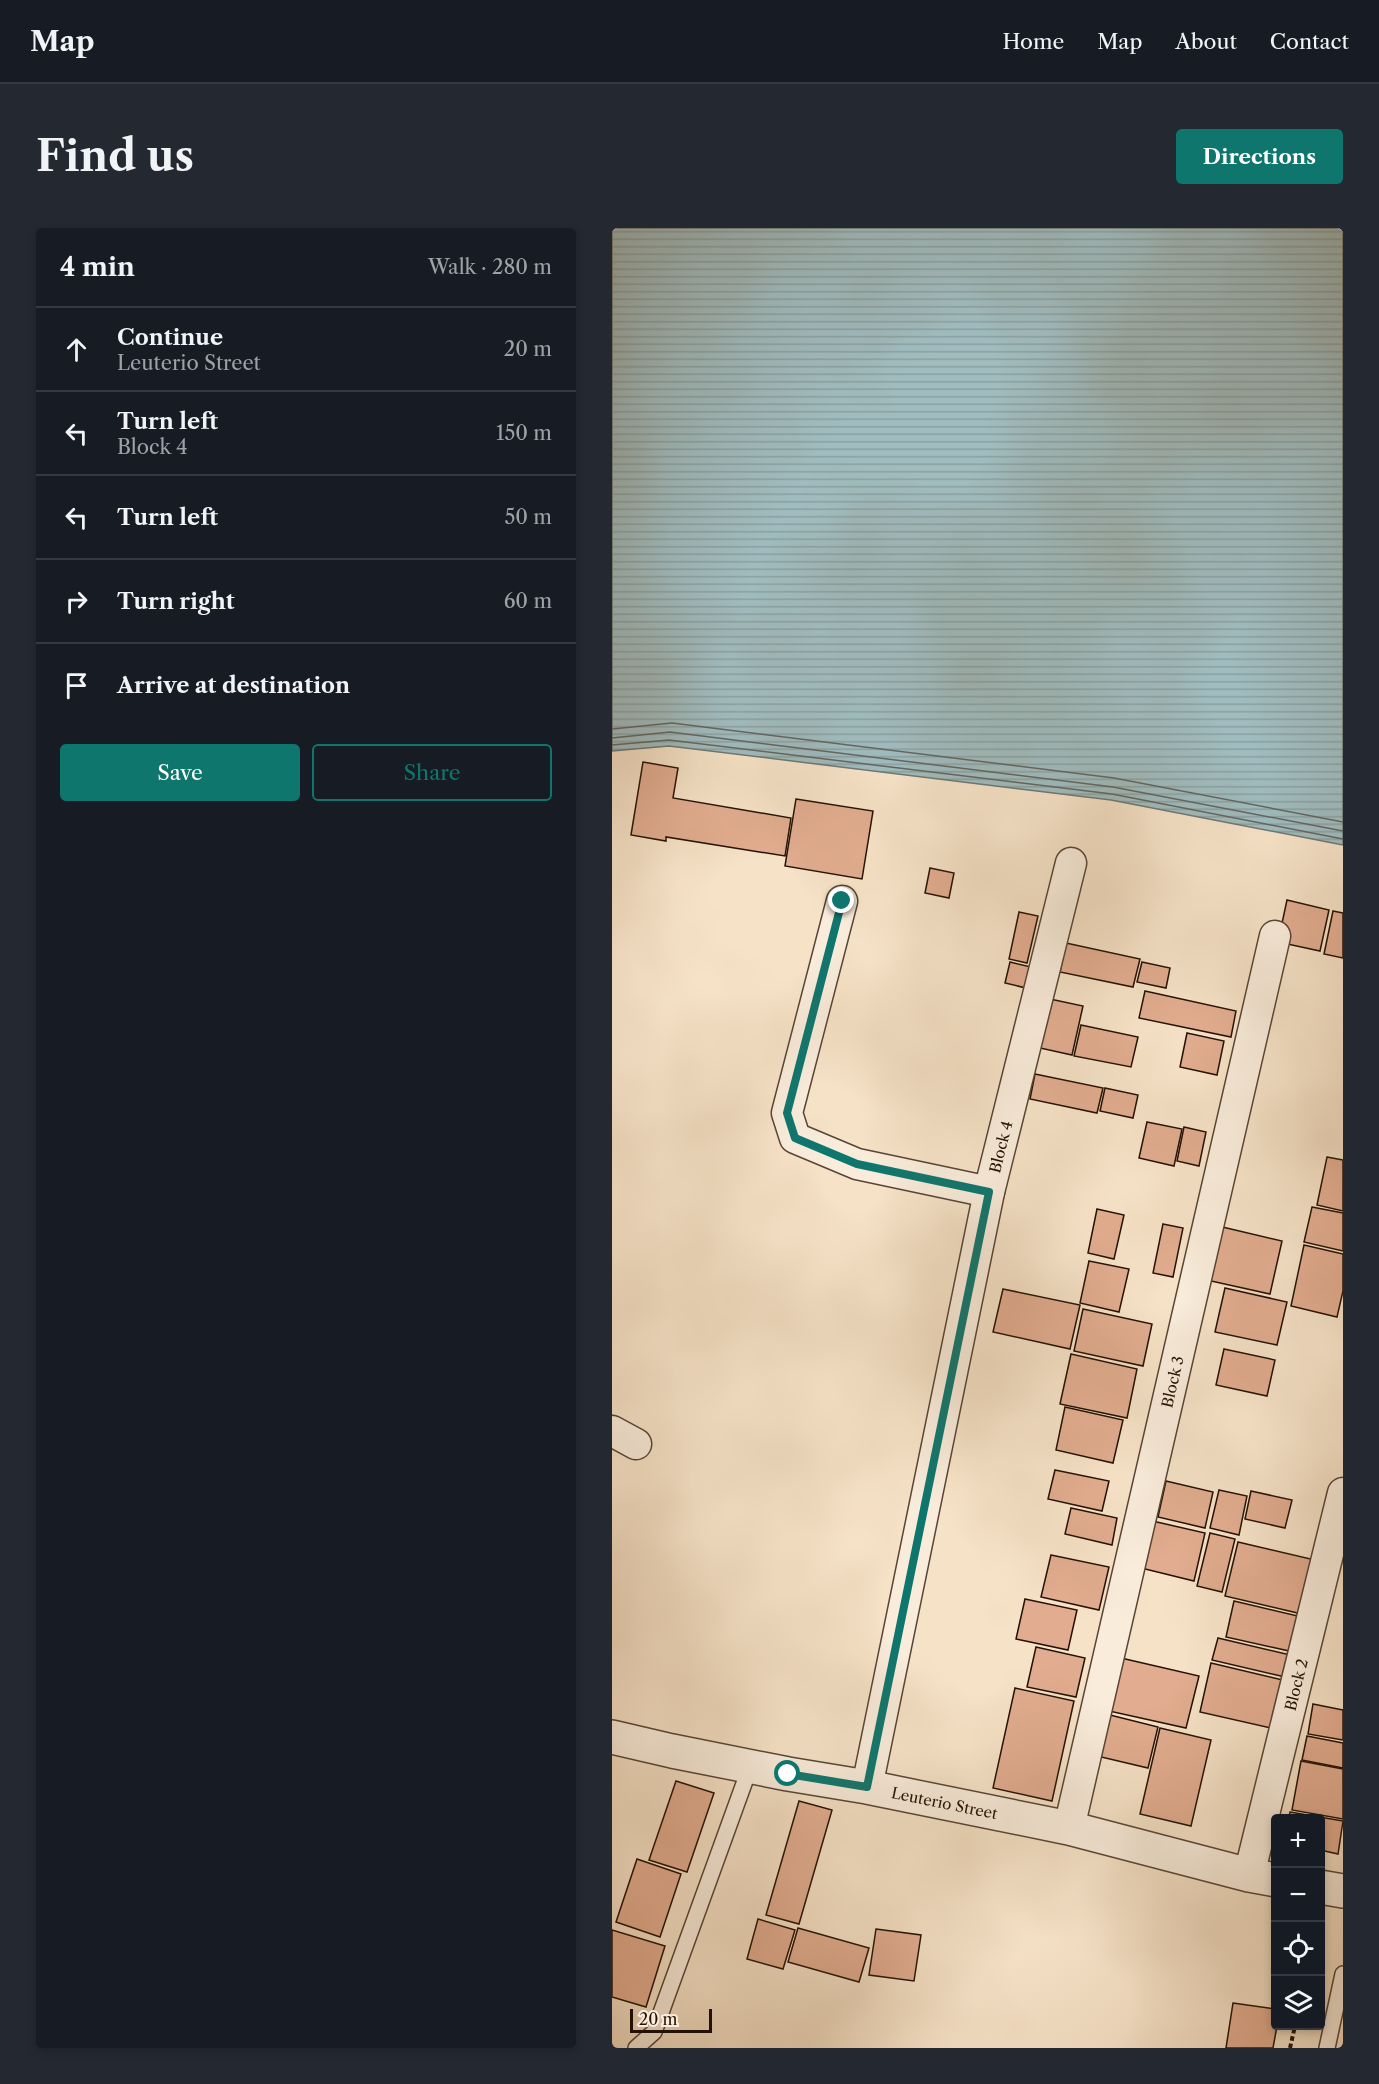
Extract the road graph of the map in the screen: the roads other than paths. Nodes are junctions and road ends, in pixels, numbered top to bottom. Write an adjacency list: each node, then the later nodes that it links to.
1 (1071, 863): 4 (street, Block 4)
2 (842, 901): 4 (street)
3 (1275, 936): 9 (street, Block 3)
4 (989, 1192): 8 (street, Block 4)
5 (1343, 1493): 10 (street, Block 2)
6 (612, 1737): 7 (street, Leuterio Street)
7 (750, 1767): 8 (street, Leuterio Street); 14 (lane)
8 (867, 1787): 9 (street, Leuterio Street)
9 (1069, 1828): 10 (street, Leuterio Street)
10 (1262, 1877)
11 (1325, 1888): 12 (street)
12 (1343, 1891)
13 (1343, 1974): 15 (lane)
14 (636, 2048)
15 (1327, 2048)

